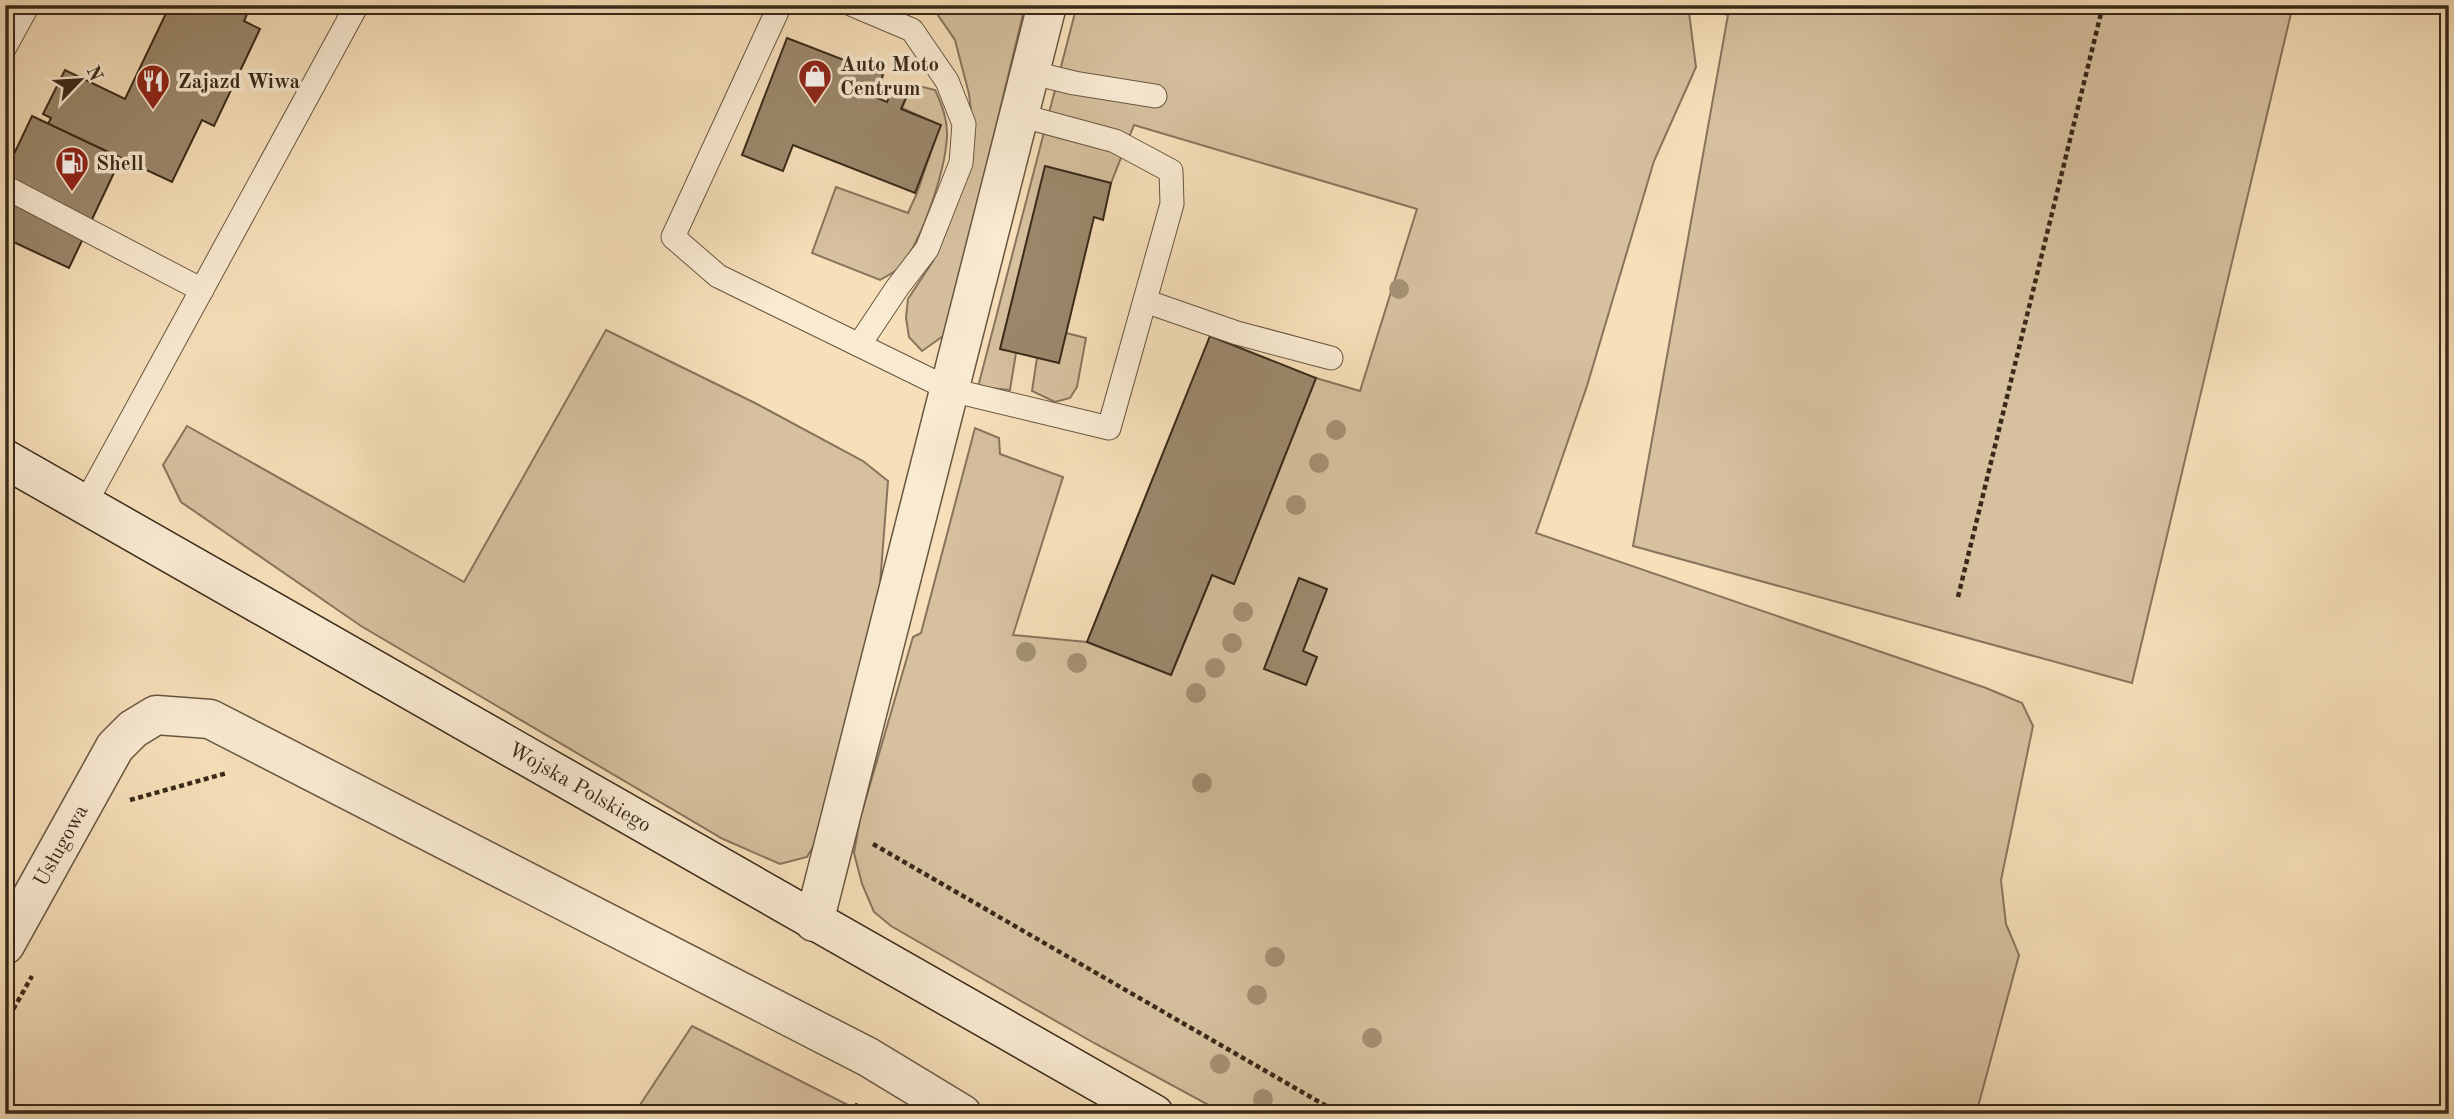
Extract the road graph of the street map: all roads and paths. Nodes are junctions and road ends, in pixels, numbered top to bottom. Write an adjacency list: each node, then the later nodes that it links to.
1 (28, 5): 7 (lane)
2 (357, 5): 12 (lane)
3 (780, 5): 14 (lane)
4 (853, 5): 14 (lane)
5 (1047, 5): 8 (street)
6 (2103, 5): 19 (path)
7 (5, 47)
8 (1030, 72): 9 (lane); 10 (street)
9 (1155, 96)
10 (1019, 115): 13 (lane); 16 (street)
11 (5, 187): 12 (lane)
12 (202, 290): 18 (lane)
13 (1145, 301): 15 (lane); 16 (lane)
14 (859, 345): 16 (lane)
15 (1331, 358)
16 (951, 390): 22 (street)
17 (5, 459): 18 (street, Wojska Polskiego)
18 (85, 504): 23 (street, Wojska Polskiego)
19 (1958, 597)
20 (233, 772): 21 (path)
21 (124, 812)
22 (839, 824): 23 (street); 29 (path)
23 (814, 922): 28 (street, Wojska Polskiego)
24 (5, 944): 27 (street, Usługowa)
25 (38, 965): 26 (path)
26 (5, 1024)
27 (962, 1114)
28 (1154, 1114)
29 (1340, 1114)

